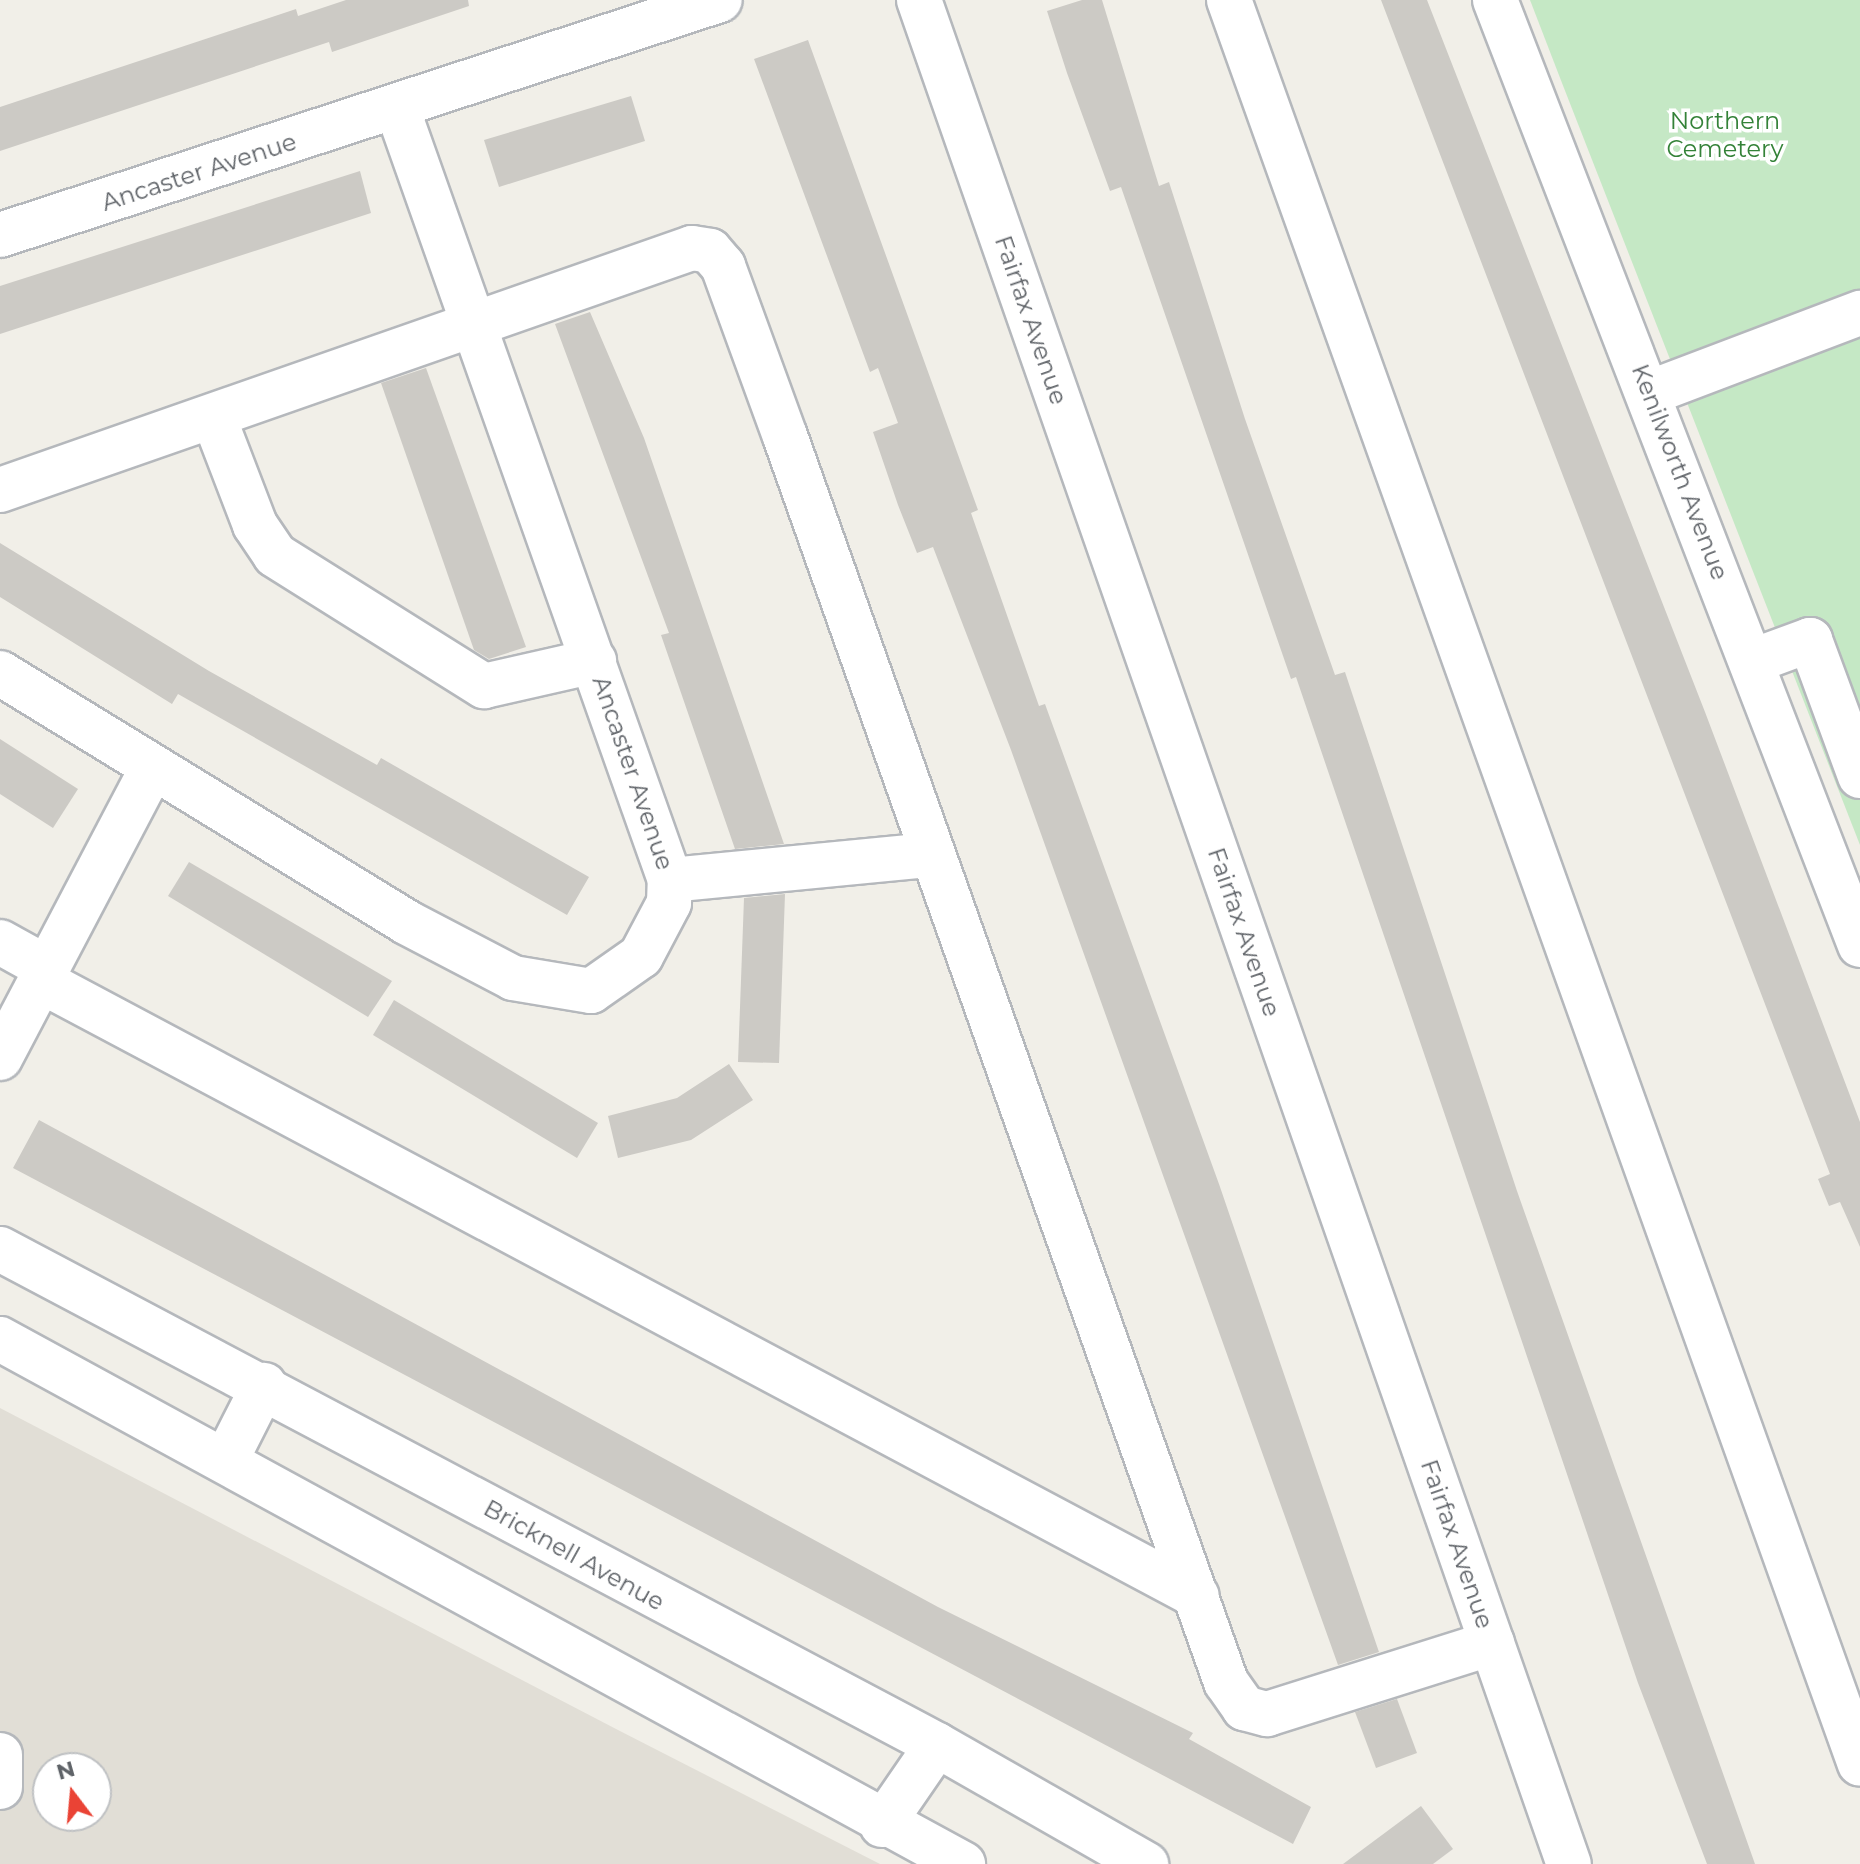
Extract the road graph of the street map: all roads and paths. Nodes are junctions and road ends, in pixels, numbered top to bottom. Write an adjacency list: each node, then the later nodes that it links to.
1 (720, 0): 5 (street, Ancaster Avenue)
2 (919, 0): 28 (street, Fairfax Avenue)
3 (1229, 0): 31 (street)
4 (1495, 0): 9 (street, Kenilworth Avenue)
5 (397, 108): 6 (street, Ancaster Avenue); 8 (street, Ancaster Avenue)
6 (0, 235)
7 (1860, 313): 9 (street)
8 (475, 328): 10 (street); 12 (street, Ancaster Avenue); 17 (street)
9 (1649, 393): 13 (street, Kenilworth Avenue)
10 (214, 418): 11 (street); 12 (street)
11 (0, 490)
12 (594, 661): 18 (street, Ancaster Avenue)
13 (1753, 661): 16 (street); 20 (street, Kenilworth Avenue)
14 (0, 673): 15 (street, Ancaster Avenue)
15 (152, 768): 18 (street, Ancaster Avenue); 21 (street)
16 (1860, 776)
17 (929, 855): 18 (street); 27 (street)
18 (670, 880)
19 (0, 942): 21 (street)
20 (1860, 945)
21 (44, 974): 22 (street); 27 (street)
22 (0, 1058)
23 (0, 1249): 25 (street, Bricknell Avenue)
24 (0, 1339): 26 (street)
25 (264, 1385): 26 (street); 29 (street, Bricknell Avenue)
26 (227, 1458): 33 (street)
27 (1197, 1596): 28 (street)
28 (1492, 1643): 36 (street, Fairfax Avenue)
29 (937, 1745): 33 (street); 35 (street, Bricknell Avenue)
30 (0, 1755): 32 (street)
31 (1860, 1764)
32 (0, 1787)
33 (882, 1825): 34 (street)
34 (963, 1864)
35 (1146, 1864)
36 (1569, 1864)

